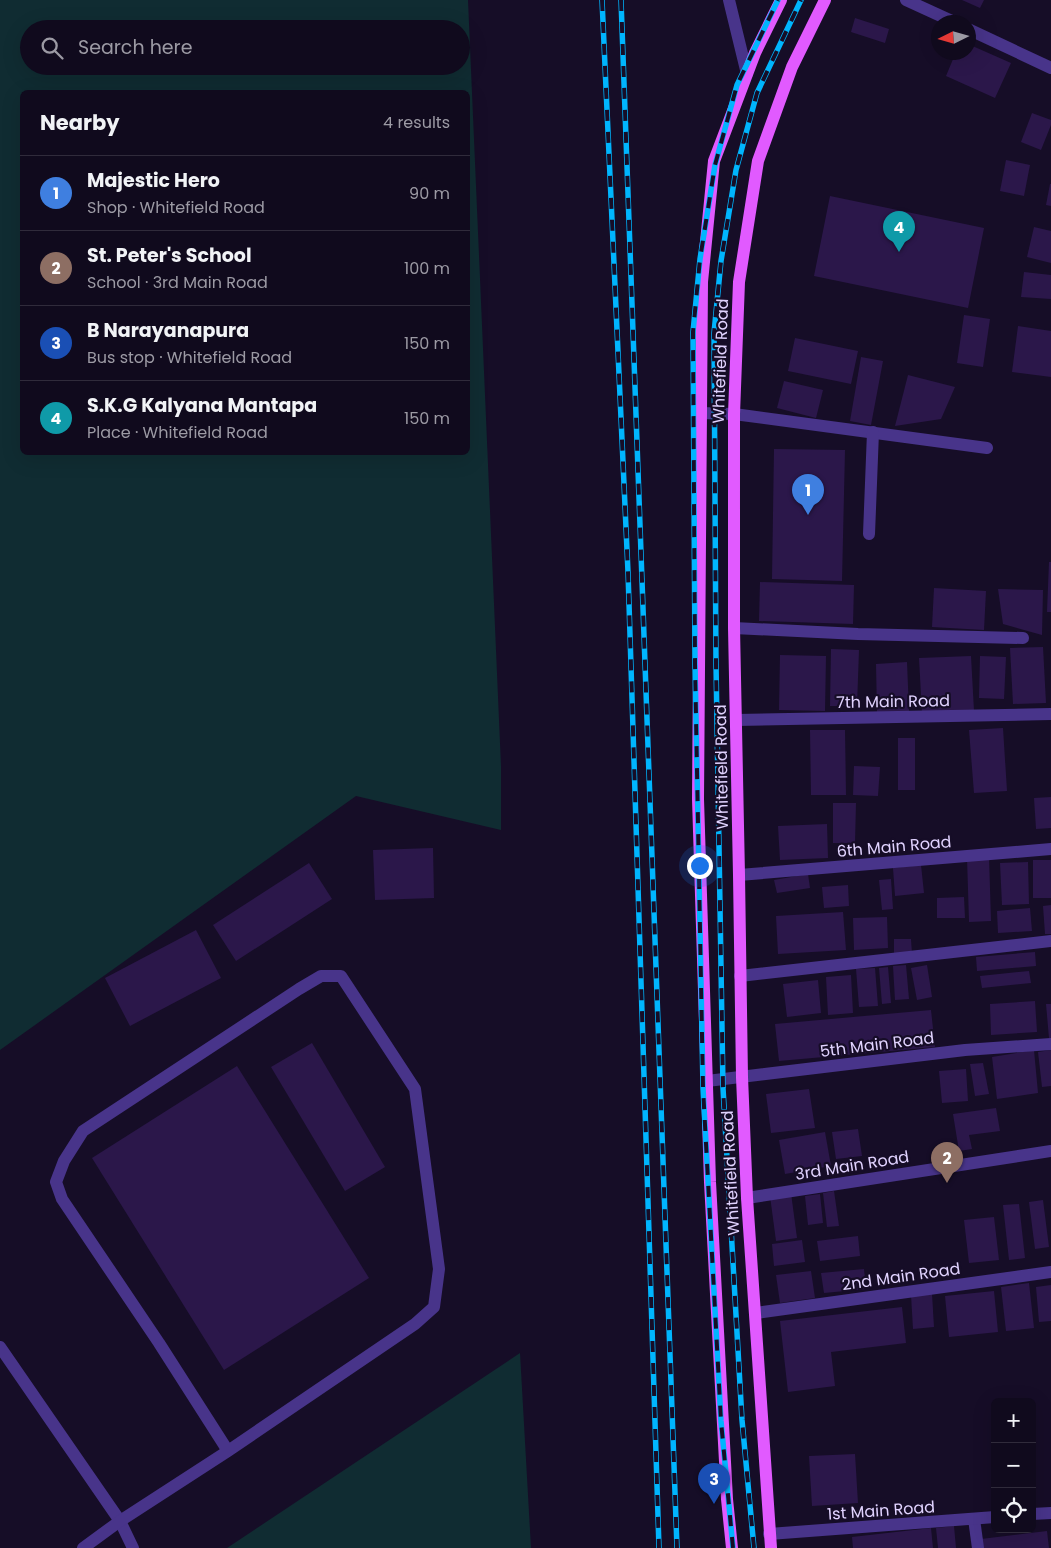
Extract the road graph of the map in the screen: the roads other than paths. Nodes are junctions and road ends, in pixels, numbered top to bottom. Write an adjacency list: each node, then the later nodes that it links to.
1 (729, 0): 8 (street)
2 (781, 0): 8 (main road, Whitefield Road)
3 (825, 0): 10 (main road, Whitefield Road)
4 (906, 0): 5 (street)
5 (939, 15)
6 (976, 33): 7 (street)
7 (1051, 68)
8 (747, 74): 9 (main road, Whitefield Road)
9 (701, 413): 10 (street); 24 (main road, Whitefield Road)
10 (734, 414): 11 (street); 14 (main road, Whitefield Road)
11 (873, 432): 12 (street); 13 (street)
12 (987, 448)
13 (869, 534)
14 (734, 628): 15 (street); 17 (main road, Whitefield Road)
15 (1023, 638)
16 (1051, 714): 17 (street, 7th Main Road)
17 (736, 720): 19 (main road, Whitefield Road)
18 (1051, 849): 19 (street, 6th Main Road)
19 (739, 875): 21 (main road, Whitefield Road)
20 (1051, 941): 21 (street)
21 (740, 976): 23 (main road, Whitefield Road)
22 (1051, 1044): 23 (street, 5th Main Road)
23 (742, 1077): 24 (street, 5th Main Road); 26 (main road, Whitefield Road)
24 (706, 1081): 39 (main road, Whitefield Road)
25 (1051, 1151): 26 (street, 3rd Main Road)
26 (747, 1198): 28 (main road, Whitefield Road)
27 (1051, 1272): 28 (street, 2nd Main Road)
28 (756, 1313): 36 (main road, Whitefield Road)
29 (0, 1347): 35 (street)
30 (228, 1451): 30 (street); 35 (street)
31 (1051, 1513): 32 (street)
32 (1036, 1514)
33 (991, 1517): 34 (street, 1st Main Road)
34 (974, 1519): 36 (street, 1st Main Road); 41 (street)
35 (120, 1521): 37 (street); 38 (street)
36 (769, 1534): 40 (main road, Whitefield Road)
37 (83, 1548)
38 (133, 1548)
39 (732, 1548)
40 (771, 1548)
41 (978, 1548)

